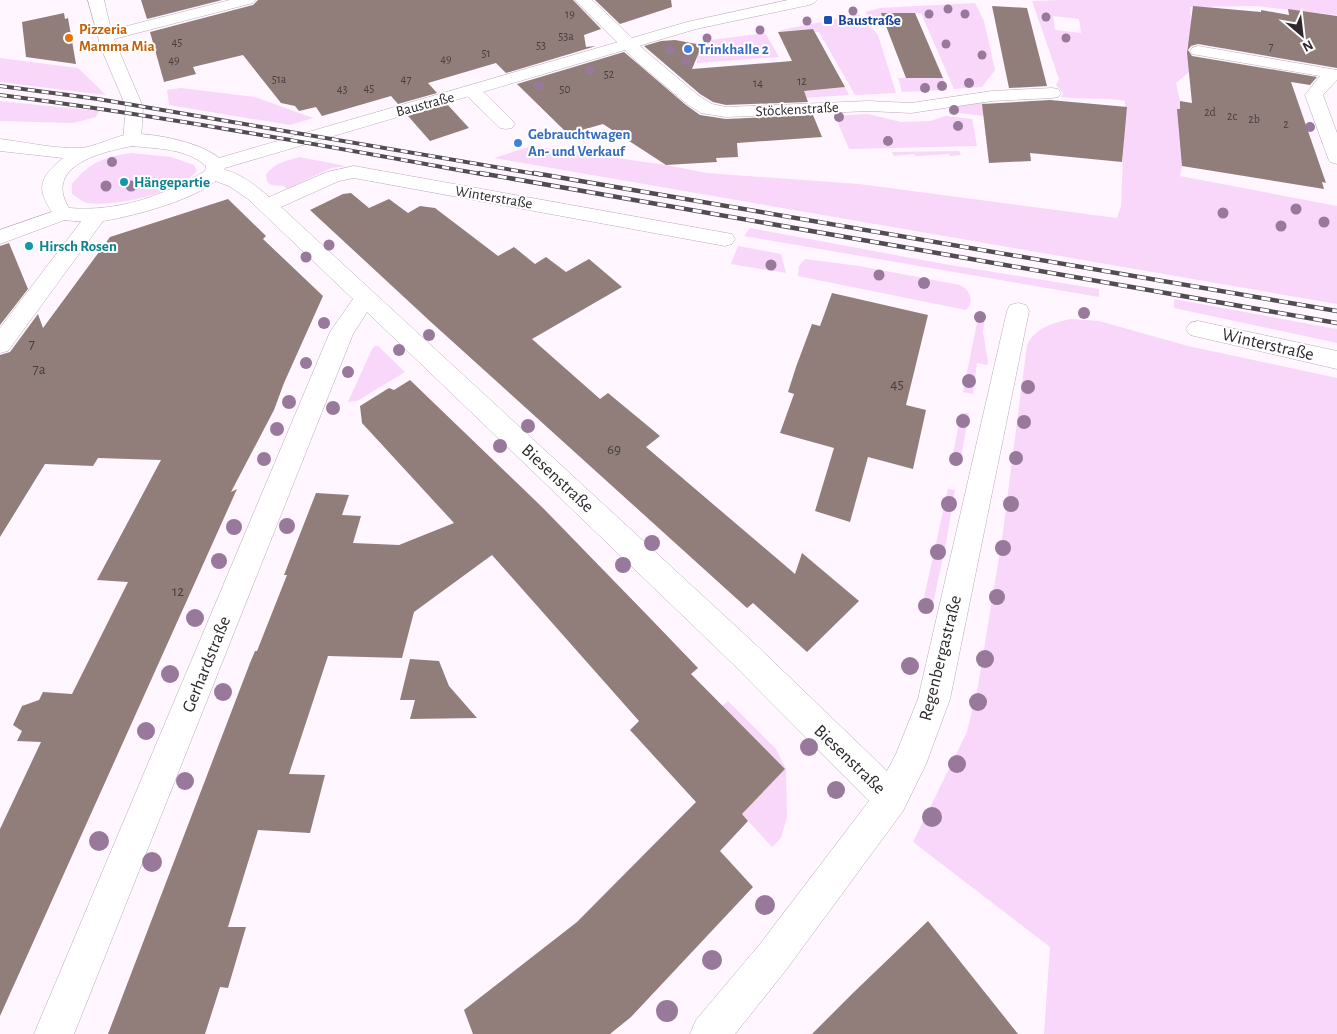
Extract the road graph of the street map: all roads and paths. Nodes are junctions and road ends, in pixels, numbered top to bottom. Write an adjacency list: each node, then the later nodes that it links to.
1 (96, 0): 5 (street)
2 (248, 0): 5 (street)
3 (583, 0): 6 (street, Stöckenstraße)
4 (809, 0): 6 (street, Baustraße)
5 (105, 36): 12 (street)
6 (628, 45): 9 (street, Baustraße); 10 (street, Stöckenstraße)
7 (1198, 51): 8 (street)
8 (1334, 74): 15 (street)
9 (472, 91): 11 (street); 16 (street, Baustraße)
10 (1052, 93)
11 (506, 124)
12 (132, 140): 14 (street); 16 (street)
13 (0, 146): 14 (street)
14 (80, 154): 18 (street)
15 (1337, 158)
16 (215, 170): 17 (street, Biesenstraße); 19 (street, Baustraße)
17 (267, 205): 21 (street, Winterstraße); 22 (street, Biesenstraße)
18 (63, 214): 19 (street, Baustraße); 20 (street, Baustraße)
19 (96, 216): 25 (street)
20 (0, 237)
21 (725, 239)
22 (365, 298): 27 (street, Biesenstraße); 28 (street, Gerhardstraße)
23 (1018, 311): 27 (street, Regenbergastraße)
24 (1198, 329): 26 (street, Winterstraße)
25 (0, 346)
26 (1337, 360)
27 (890, 799): 29 (street, Regenbergastraße)
28 (54, 1034)
29 (710, 1034)

